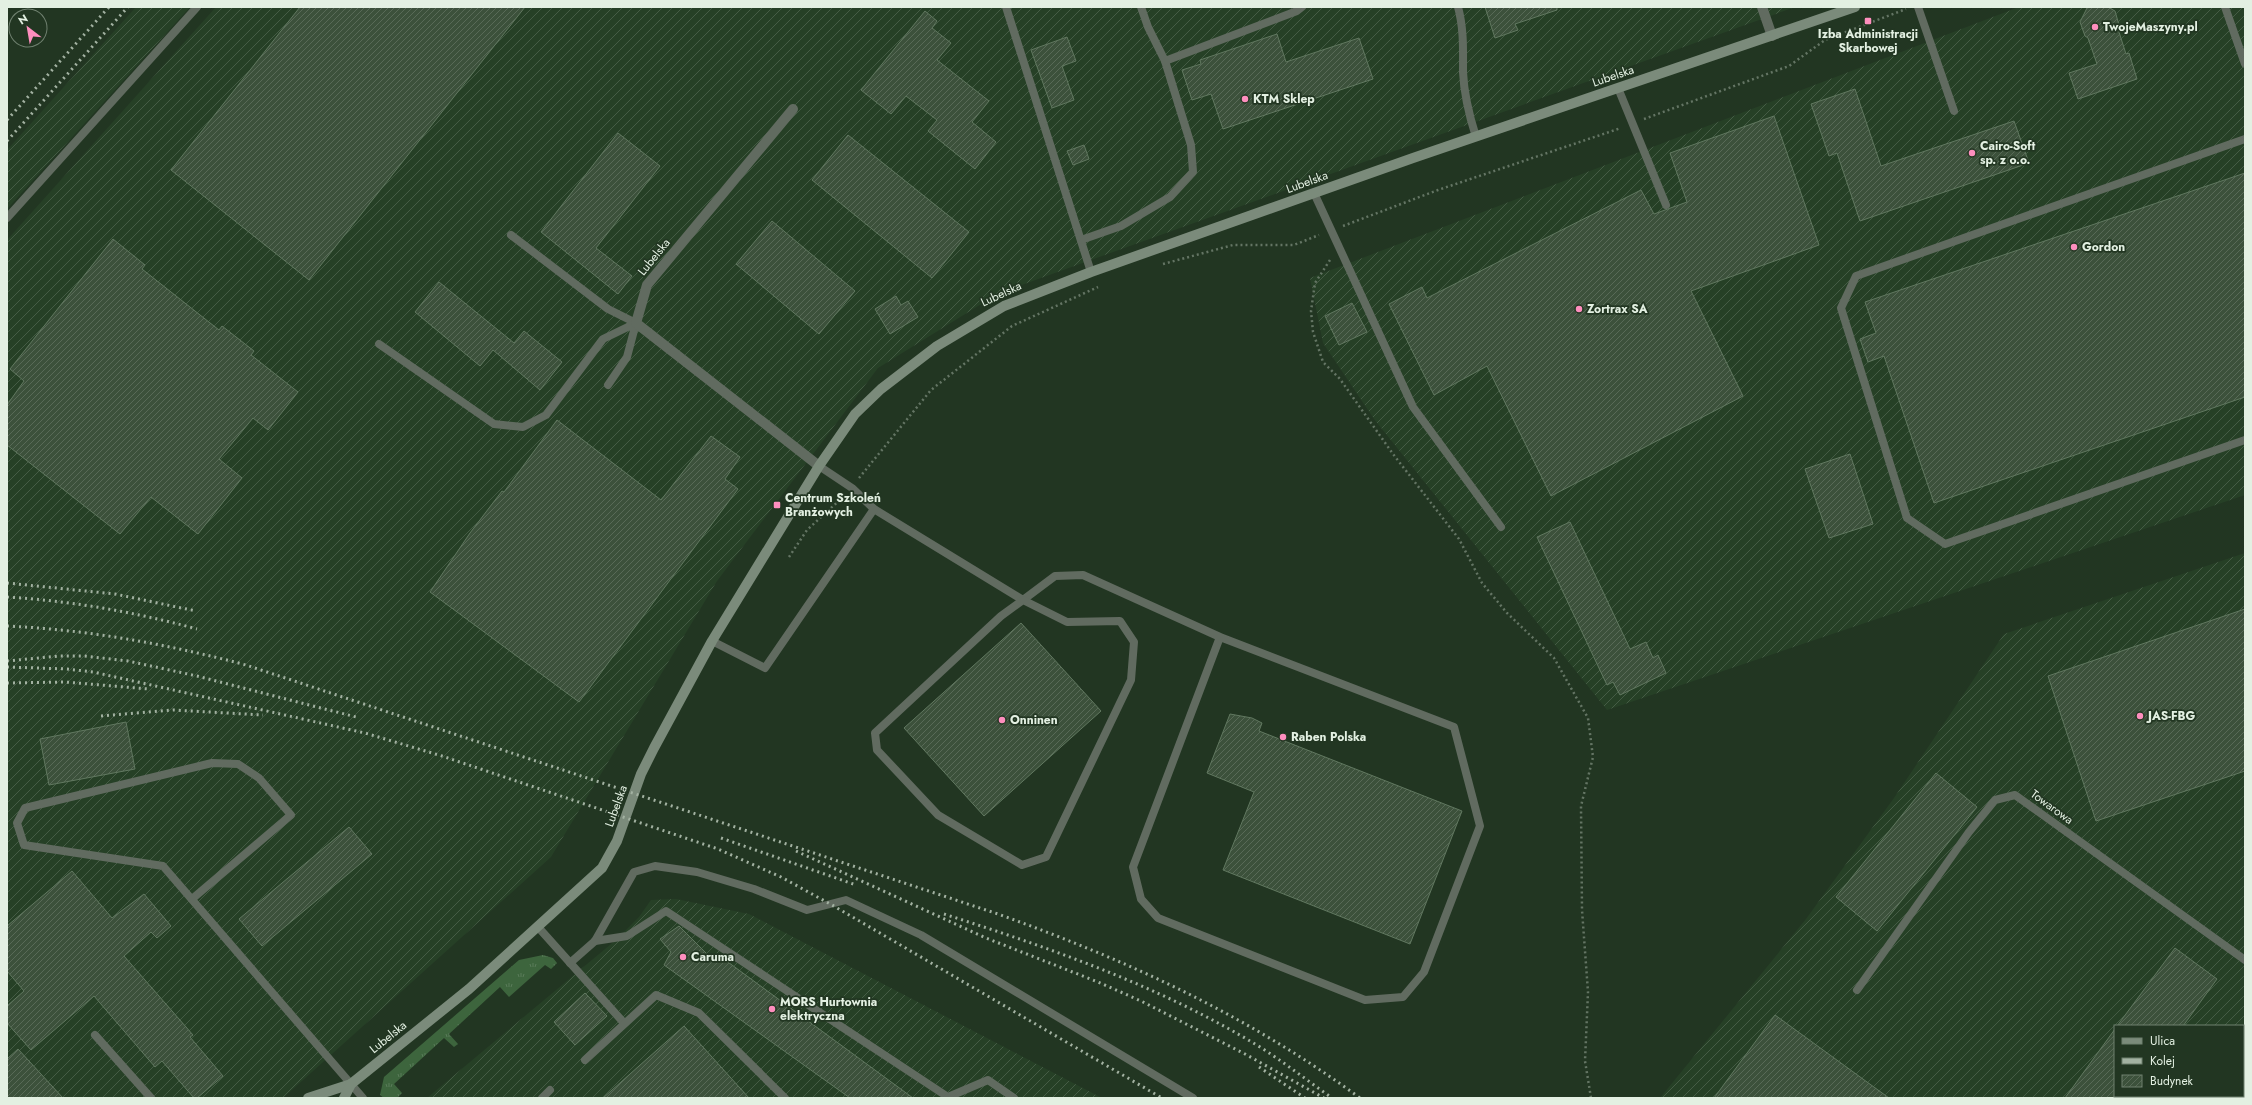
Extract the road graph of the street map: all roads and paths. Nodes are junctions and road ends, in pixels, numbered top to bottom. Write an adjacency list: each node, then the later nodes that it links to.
1 (197, 7): 20 (lane)
2 (1006, 7): 22 (lane)
3 (1141, 7): 11 (lane)
4 (1302, 7): 11 (lane)
5 (1458, 7): 16 (lane)
6 (1762, 7): 10 (street)
7 (1854, 7): 10 (street, Lubelska)
8 (1918, 7): 15 (lane)
9 (2225, 7): 12 (lane)
10 (1772, 36): 13 (street, Lubelska)
11 (1165, 61): 22 (lane)
12 (2245, 64)
13 (1618, 88): 16 (street, Lubelska); 19 (lane)
14 (793, 110): 25 (street, Lubelska)
15 (1954, 111)
16 (1476, 137): 18 (street, Lubelska)
17 (2245, 139): 28 (lane)
18 (1314, 193): 23 (lane); 24 (street, Lubelska)
19 (1666, 205)
20 (7, 218)
21 (511, 235): 25 (lane)
22 (1082, 240): 24 (lane)
23 (1339, 247): 31 (lane); 54 (path)
24 (1091, 272): 29 (street, Lubelska)
25 (636, 323): 26 (lane); 27 (lane); 29 (street)
26 (379, 344)
27 (608, 385)
28 (2245, 440)
29 (819, 466): 30 (lane); 34 (street, Lubelska)
30 (874, 509): 32 (lane); 34 (lane)
31 (1501, 527)
32 (1023, 600): 32 (lane); 33 (lane)
33 (1220, 637): 33 (lane)
34 (712, 641): 36 (street, Lubelska)
35 (192, 899): 35 (lane); 44 (lane)
36 (538, 927): 39 (lane); 44 (street, Lubelska)
37 (595, 941): 39 (lane); 52 (lane); 53 (lane)
38 (2245, 960): 40 (lane, Towarowa)
39 (570, 963): 41 (lane)
40 (1857, 990)
41 (624, 1023): 43 (lane); 51 (lane)
42 (95, 1035): 46 (lane)
43 (585, 1060)
44 (351, 1084): 47 (street, Lubelska); 48 (street, Lubelska); 49 (lane)
45 (550, 1090): 50 (lane)
46 (151, 1098)
47 (308, 1098)
48 (344, 1098)
49 (363, 1098)
50 (542, 1098)
51 (785, 1098)
52 (1014, 1098)
53 (1193, 1098)
54 (1591, 1098)

